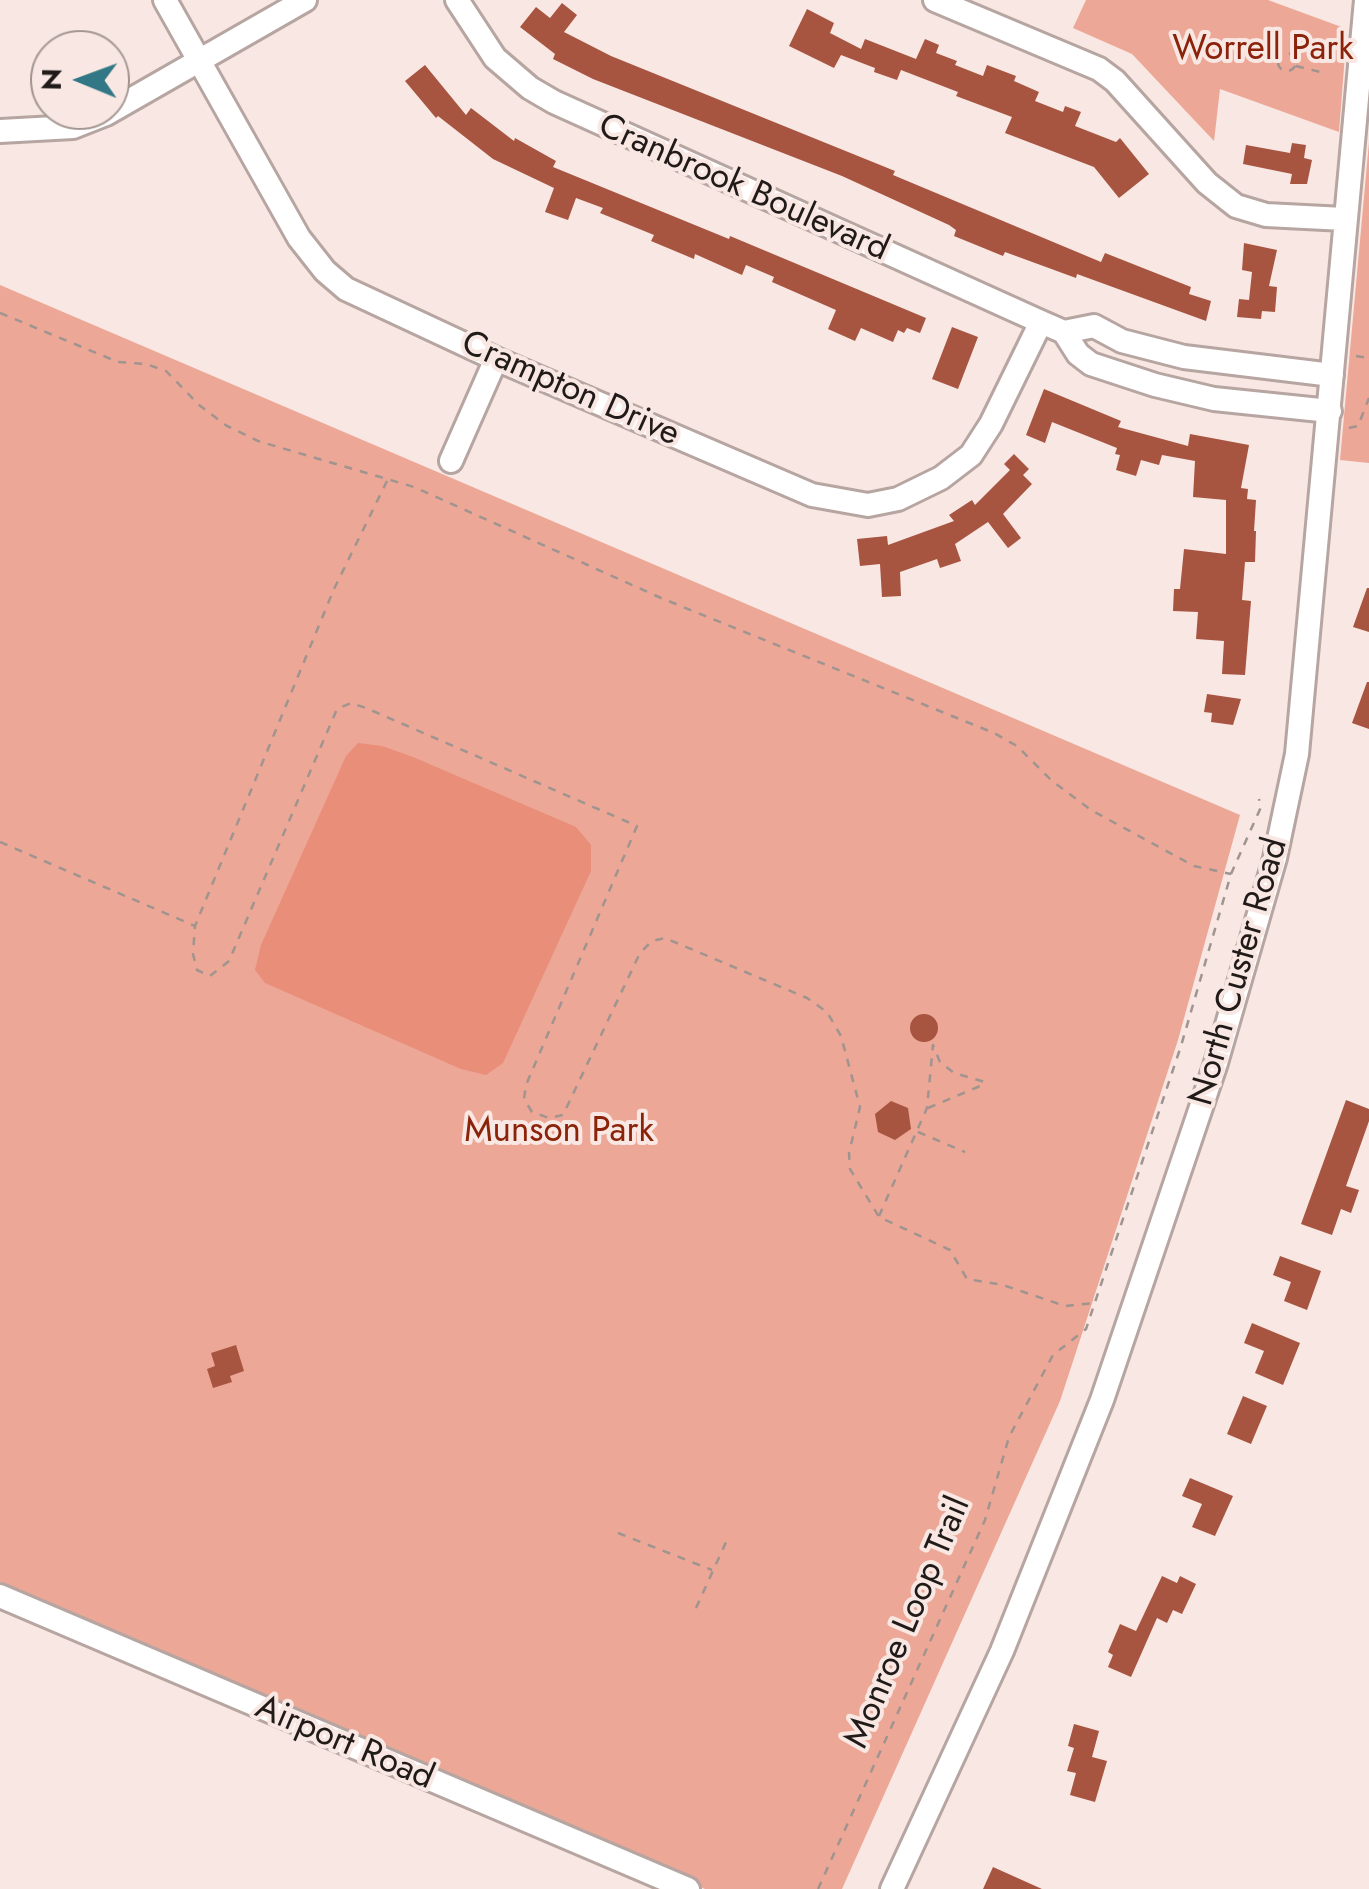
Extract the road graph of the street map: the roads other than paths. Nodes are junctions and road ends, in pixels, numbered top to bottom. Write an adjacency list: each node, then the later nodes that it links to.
1 (165, 0): 6 (street, Crampton Drive)
2 (305, 0): 6 (street)
3 (457, 0): 9 (street, Cranbrook Boulevard)
4 (935, 0): 8 (street)
5 (1366, 0): 8 (street, North Custer Road)
6 (201, 62): 7 (street); 11 (street, Crampton Drive)
7 (0, 130)
8 (1344, 219): 12 (street, North Custer Road)
9 (1041, 322): 10 (street, Cranbrook Boulevard); 11 (street, Crampton Drive)
10 (1064, 332): 12 (street, Cranbrook Boulevard); 13 (street, Cranbrook Boulevard)
11 (496, 359): 14 (street)
12 (1332, 375): 13 (street, North Custer Road)
13 (1336, 420): 17 (street, North Custer Road)
14 (450, 460)
15 (0, 1596): 16 (street, Airport Road)
16 (688, 1889)
17 (892, 1889)

